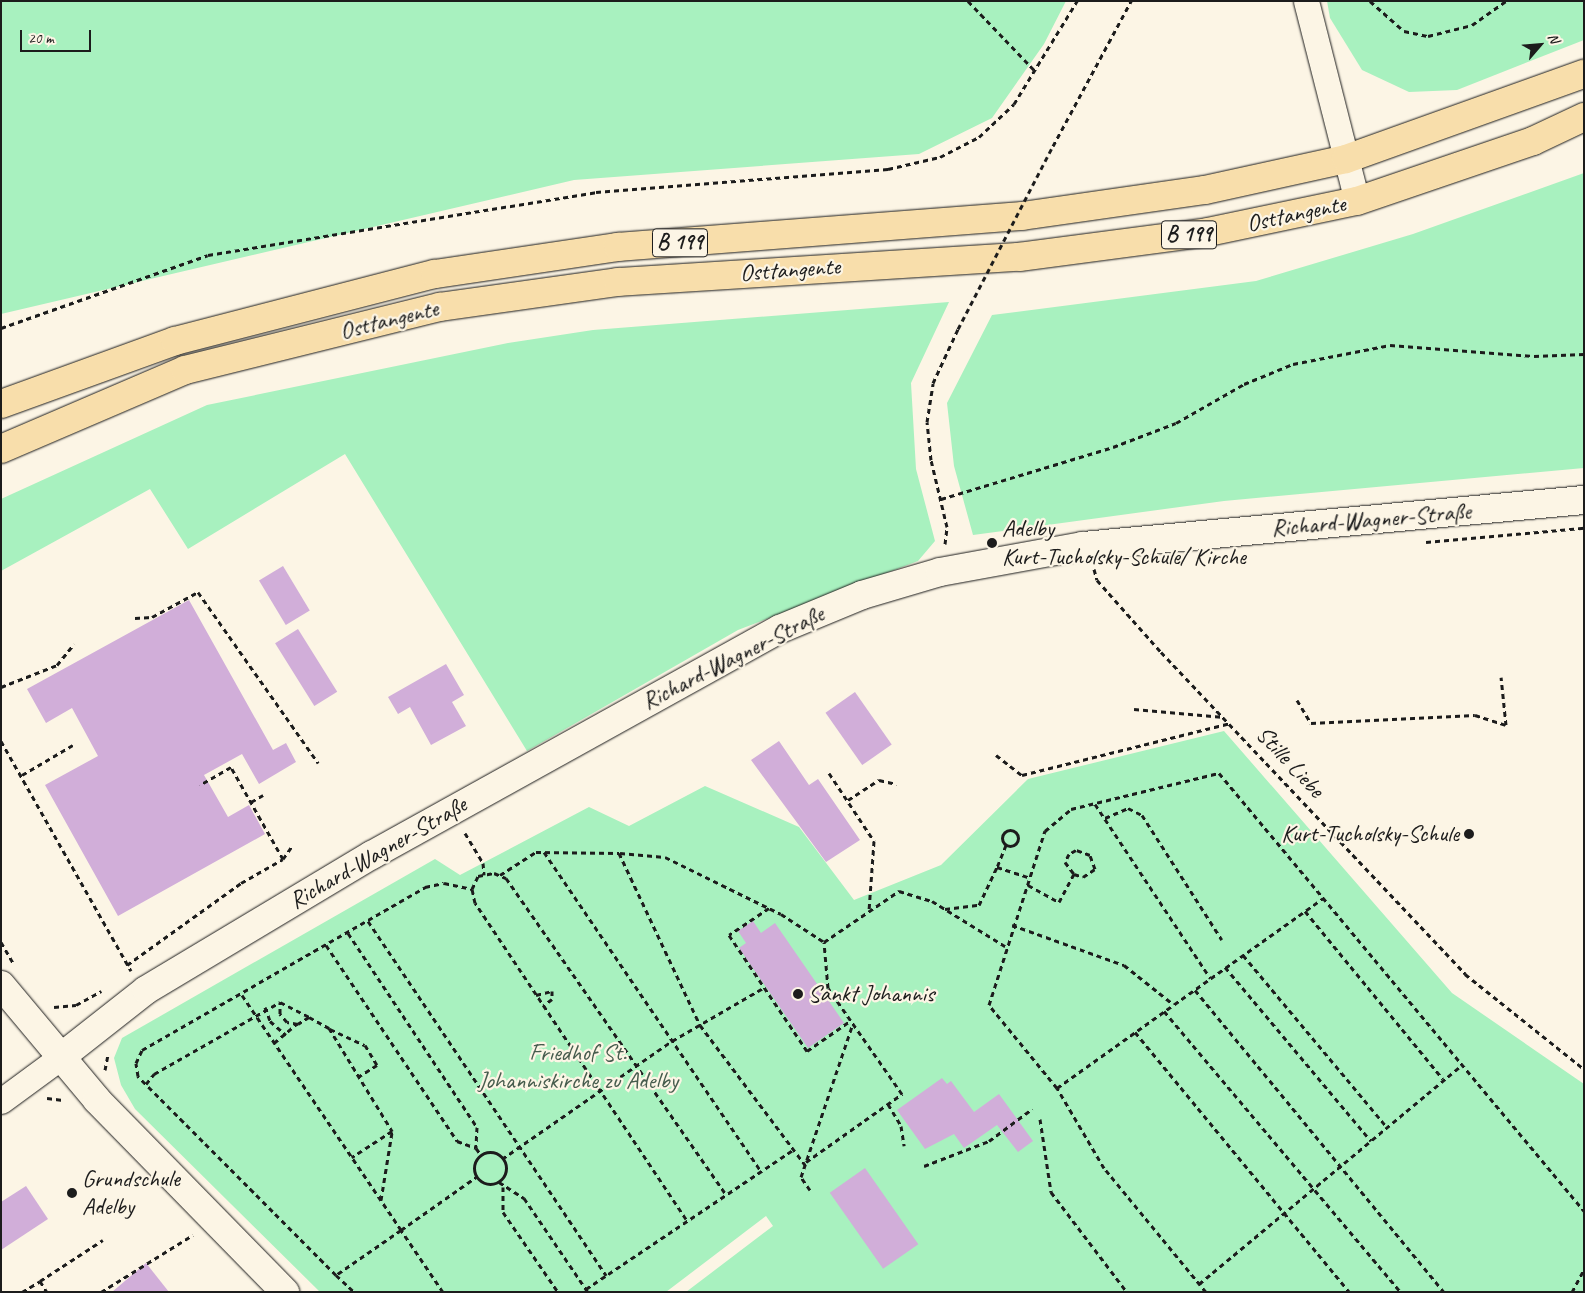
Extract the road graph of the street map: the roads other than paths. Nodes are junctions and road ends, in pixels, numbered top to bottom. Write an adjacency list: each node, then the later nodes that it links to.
1 (1306, 1): 4 (street)
2 (1584, 74): 4 (main road, Osttangente / B 199)
3 (1584, 117): 5 (main road, Osttangente / B 199)
4 (1346, 159): 5 (street); 6 (main road, Osttangente / B 199)
5 (1357, 201): 7 (main road, Osttangente / B 199)
6 (1, 404)
7 (1, 449)
8 (1584, 500): 10 (street, Richard-Wagner-Straße)
9 (8, 977): 10 (street)
10 (61, 1057): 11 (street); 12 (street)
11 (1, 1101)
12 (285, 1292)

